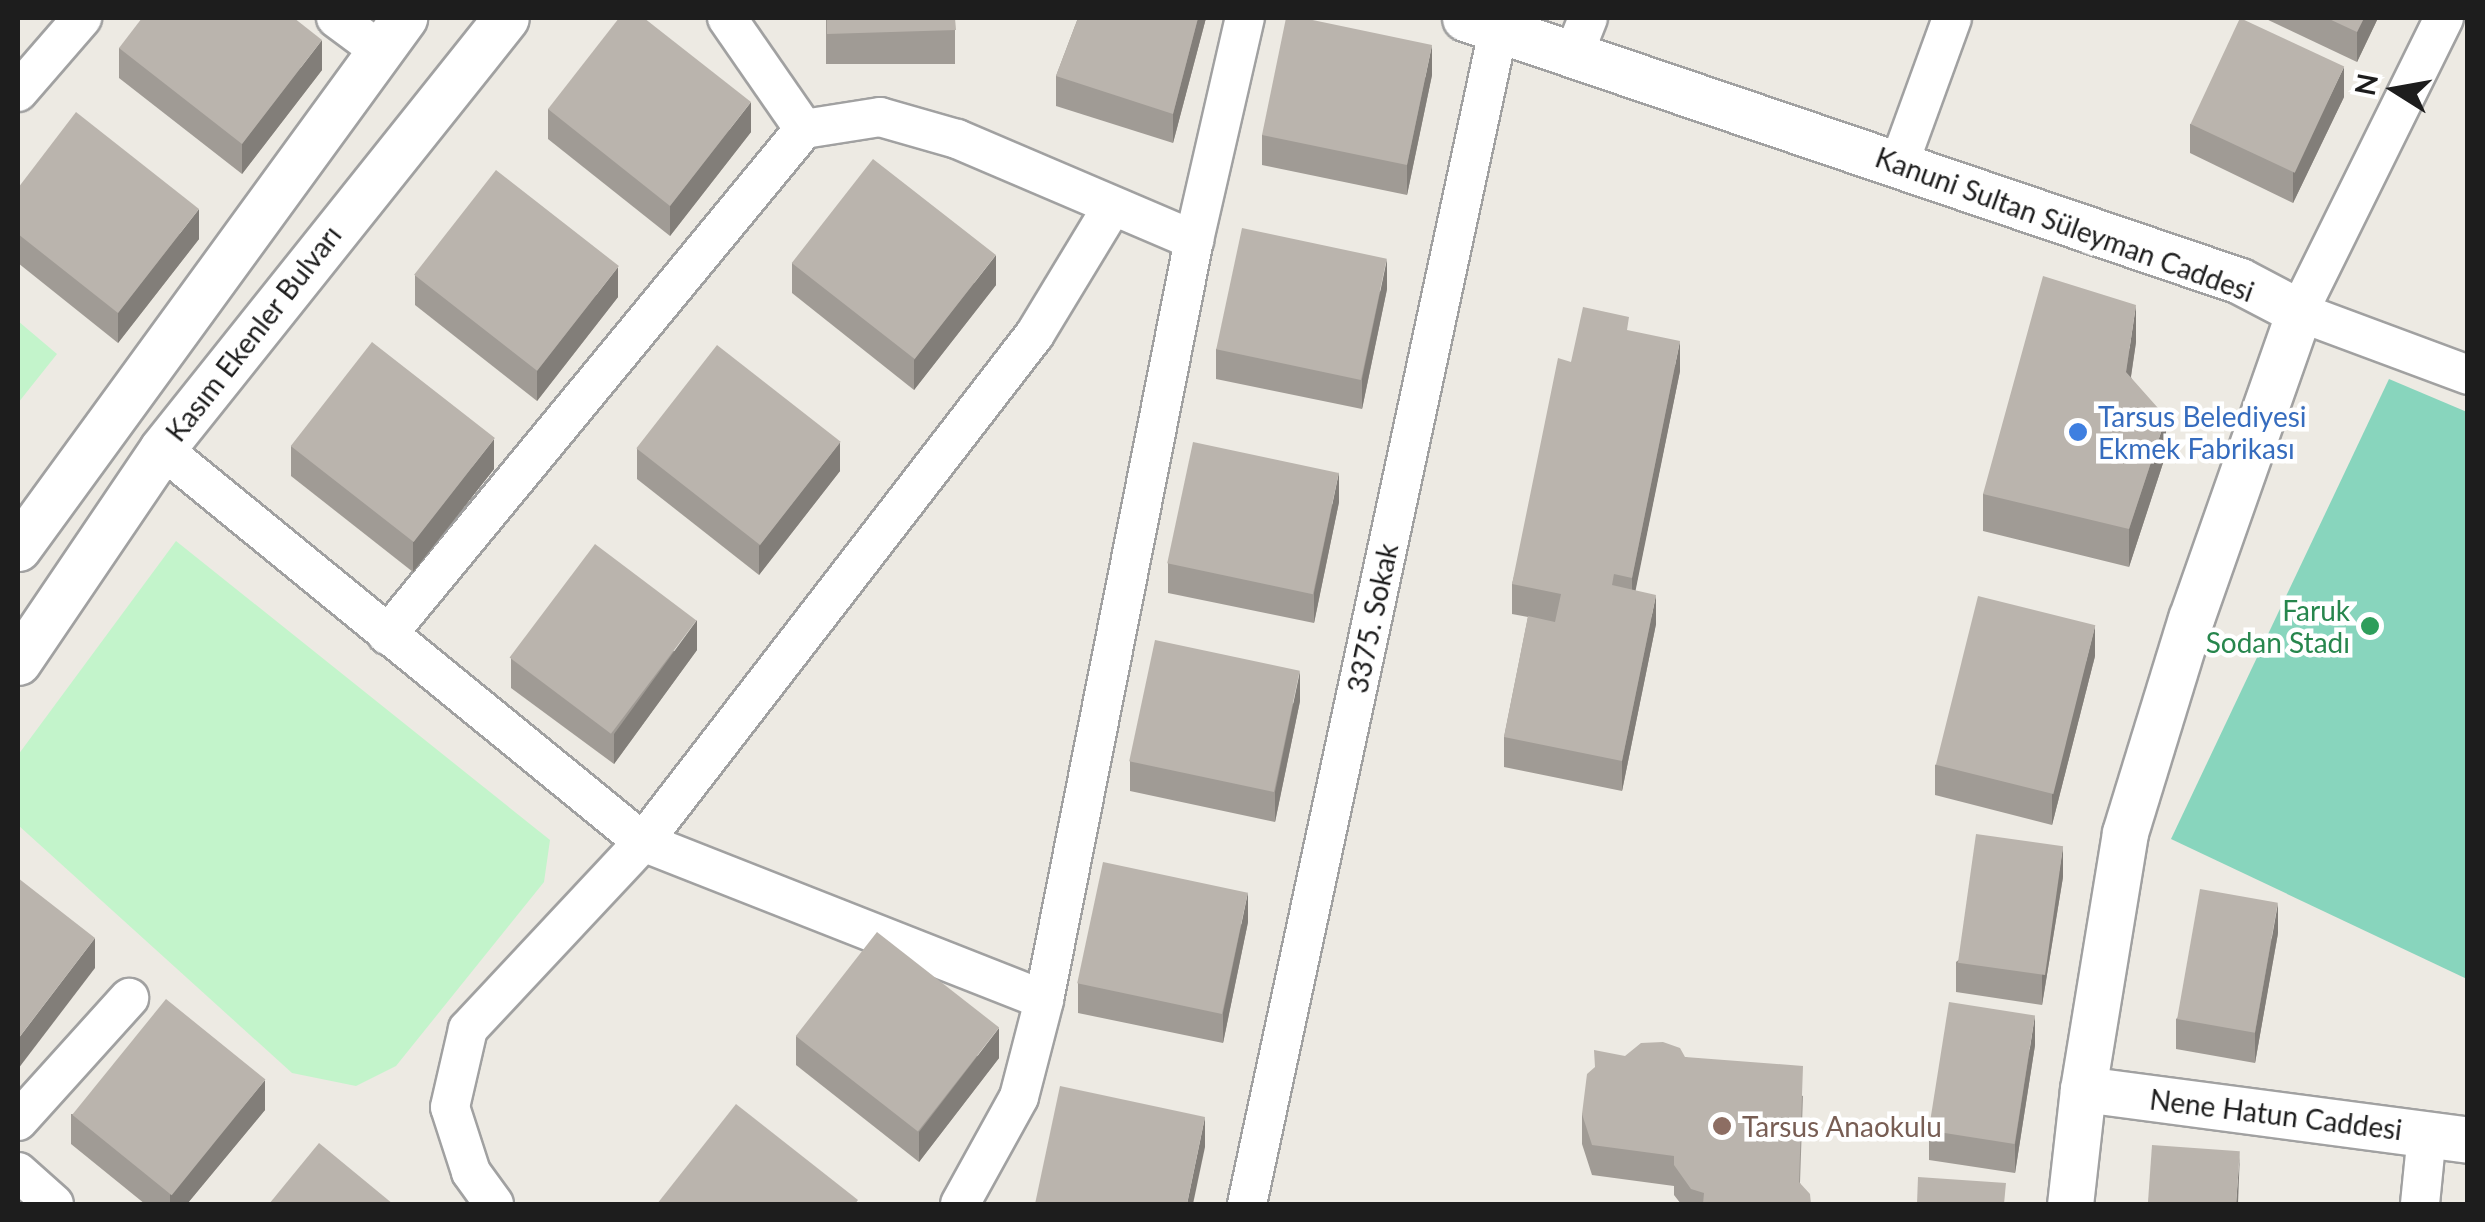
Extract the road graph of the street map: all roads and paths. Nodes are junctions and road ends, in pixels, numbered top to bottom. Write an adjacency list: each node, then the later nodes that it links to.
1 (82, 18): 11 (street)
2 (336, 18): 9 (street)
3 (506, 18): 18 (street, Kasım Ekenler Bulvarı)
4 (727, 18): 12 (street)
5 (1244, 18): 15 (street)
6 (1952, 18): 13 (street)
7 (2444, 18): 16 (street)
8 (1482, 24): 10 (street, Kanuni Sultan Süleyman Caddesi); 32 (street, 3375. Sokak)
9 (392, 34): 19 (street)
10 (1580, 36): 13 (street, Kanuni Sultan Süleyman Caddesi)
11 (18, 92)
12 (804, 129): 14 (street); 20 (street)
13 (1899, 164): 16 (street, Kanuni Sultan Süleyman Caddesi)
14 (1112, 206): 15 (street); 22 (street)
15 (1194, 240): 24 (street)
16 (2299, 312): 17 (street); 25 (street)
17 (2468, 374)
18 (162, 449): 20 (street); 21 (street, Kasım Ekenler Bulvarı)
19 (18, 548)
20 (387, 635): 22 (street)
21 (18, 662)
22 (643, 842): 24 (street); 30 (street)
23 (129, 998): 26 (street)
24 (1044, 1000): 31 (street)
25 (2083, 1089): 27 (street, Nene Hatun Caddesi); 33 (street)
26 (18, 1121)
27 (2448, 1137): 34 (street)
28 (18, 1172): 29 (street)
29 (54, 1204)
30 (494, 1204)
31 (960, 1204)
32 (1247, 1204)
33 (2070, 1204)
34 (2420, 1204)

